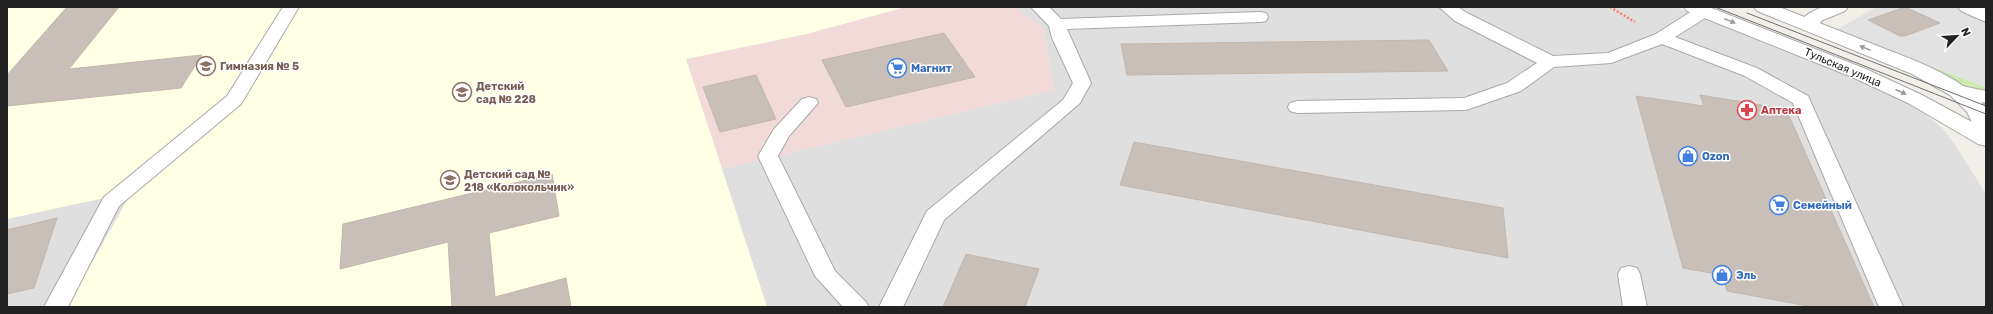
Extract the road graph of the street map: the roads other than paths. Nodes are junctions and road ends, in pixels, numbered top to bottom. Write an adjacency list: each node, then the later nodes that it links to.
1 (291, 7): 21 (lane)
2 (1039, 7): 10 (lane)
3 (1447, 7): 13 (lane)
4 (1763, 7): 11 (street)
5 (1839, 7): 11 (street)
6 (1967, 7): 8 (street)
7 (1699, 9): 12 (lane); 19 (street, Тульская улица, one-way to 19)
8 (1986, 16)
9 (1260, 17): 10 (lane)
10 (1057, 24): 23 (lane)
11 (1807, 24): 14 (street, one-way to 11)
12 (1662, 38): 13 (lane); 25 (lane)
13 (1550, 62): 17 (lane)
14 (1957, 91): 15 (lane); 18 (street)
15 (1986, 97)
16 (809, 103): 22 (lane)
17 (1297, 107)
18 (1986, 130)
19 (1986, 139)
20 (1628, 274): 24 (lane)
21 (56, 307)
22 (857, 307)
23 (891, 307)
24 (1635, 307)
25 (1891, 307)

